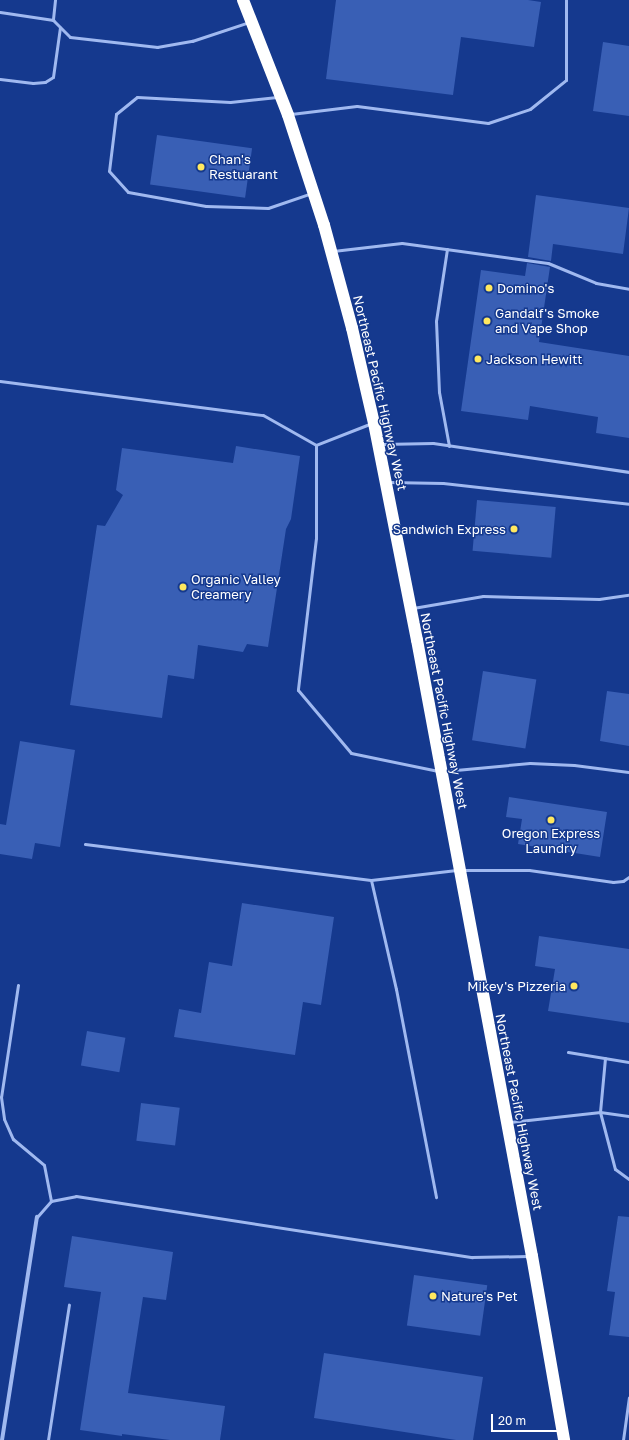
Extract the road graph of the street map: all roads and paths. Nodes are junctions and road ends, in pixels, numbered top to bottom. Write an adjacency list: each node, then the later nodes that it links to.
1 (55, 0): 5 (lane)
2 (243, 0): 6 (highway, Northeast Pacific Highway West)
3 (566, 0): 10 (lane)
4 (0, 12): 5 (lane)
5 (53, 20): 7 (lane)
6 (251, 22): 7 (lane); 9 (highway, Northeast Pacific Highway West)
7 (60, 27): 8 (lane)
8 (0, 79)
9 (281, 97): 10 (highway, Northeast Pacific Highway West); 11 (lane)
10 (288, 114): 11 (highway, Northeast Pacific Highway West)
11 (313, 192): 13 (highway, Northeast Pacific Highway West)
12 (447, 249): 13 (lane); 14 (lane); 19 (lane)
13 (331, 252): 16 (highway, Northeast Pacific Highway West)
14 (629, 289)
15 (0, 381): 18 (lane)
16 (374, 422): 17 (highway, Northeast Pacific Highway West); 18 (lane)
17 (378, 444): 19 (lane); 21 (highway, Northeast Pacific Highway West)
18 (316, 445): 25 (lane)
19 (449, 446): 20 (lane)
20 (629, 472)
21 (386, 482): 22 (lane); 24 (highway, Northeast Pacific Highway West)
22 (629, 504)
23 (629, 595): 24 (lane)
24 (411, 609): 25 (highway, Northeast Pacific Highway West)
25 (442, 772): 26 (lane); 28 (highway, Northeast Pacific Highway West)
26 (629, 772)
27 (85, 844): 30 (lane)
28 (460, 870): 29 (lane); 30 (lane); 37 (highway, Northeast Pacific Highway West)
29 (629, 877)
30 (371, 880): 39 (lane)
31 (18, 985): 40 (lane)
32 (568, 1052): 33 (lane)
33 (605, 1058): 34 (lane); 35 (lane)
34 (629, 1062)
35 (600, 1112): 36 (lane); 37 (lane); 38 (lane)
36 (629, 1116)
37 (507, 1122): 42 (highway, Northeast Pacific Highway West)
38 (629, 1179)
39 (436, 1197)
40 (51, 1201): 41 (lane); 42 (lane)
41 (37, 1217): 45 (street)
42 (532, 1256): 47 (highway, Northeast Pacific Highway West)
43 (69, 1305): 46 (lane)
44 (629, 1398): 48 (lane)
45 (2, 1440)
46 (48, 1440)
47 (564, 1440)
48 (623, 1440)

